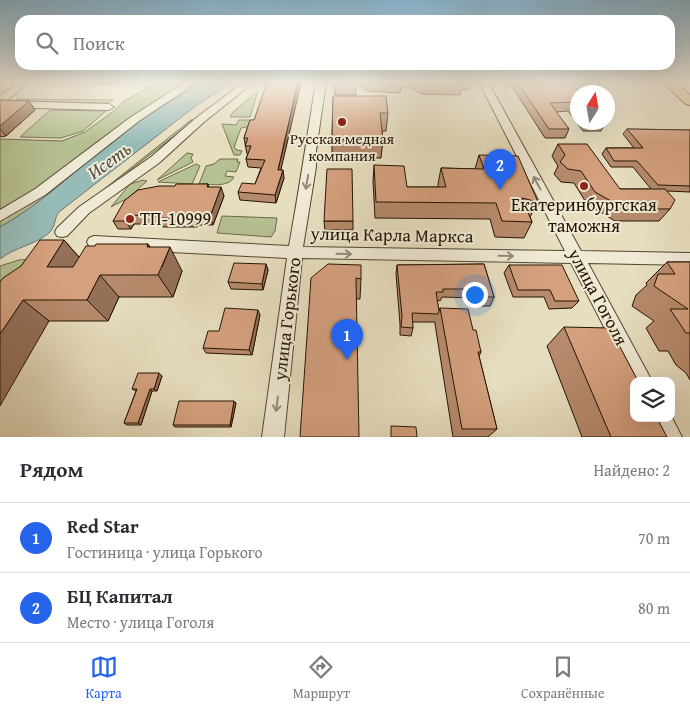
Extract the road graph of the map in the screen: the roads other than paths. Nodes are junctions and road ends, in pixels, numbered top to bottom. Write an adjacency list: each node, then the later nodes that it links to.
1 (160, 102): 7 (street)
2 (223, 102): 8 (street)
3 (318, 102): 10 (street, улица Горького, one-way to 10)
4 (494, 102): 11 (street, улица Гоголя, one-way to 4)
5 (0, 103): 6 (street)
6 (109, 107)
7 (0, 216)
8 (58, 237)
9 (94, 242): 10 (street, улица Карла Маркса)
10 (295, 252): 11 (street, улица Карла Маркса, one-way to 11); 15 (street, улица Горького, one-way to 15)
11 (577, 257): 12 (street, улица Карла Маркса); 13 (street, улица Гоголя)
12 (690, 258)
13 (640, 377)
14 (664, 422): 16 (street)
15 (273, 437)
16 (671, 437)

